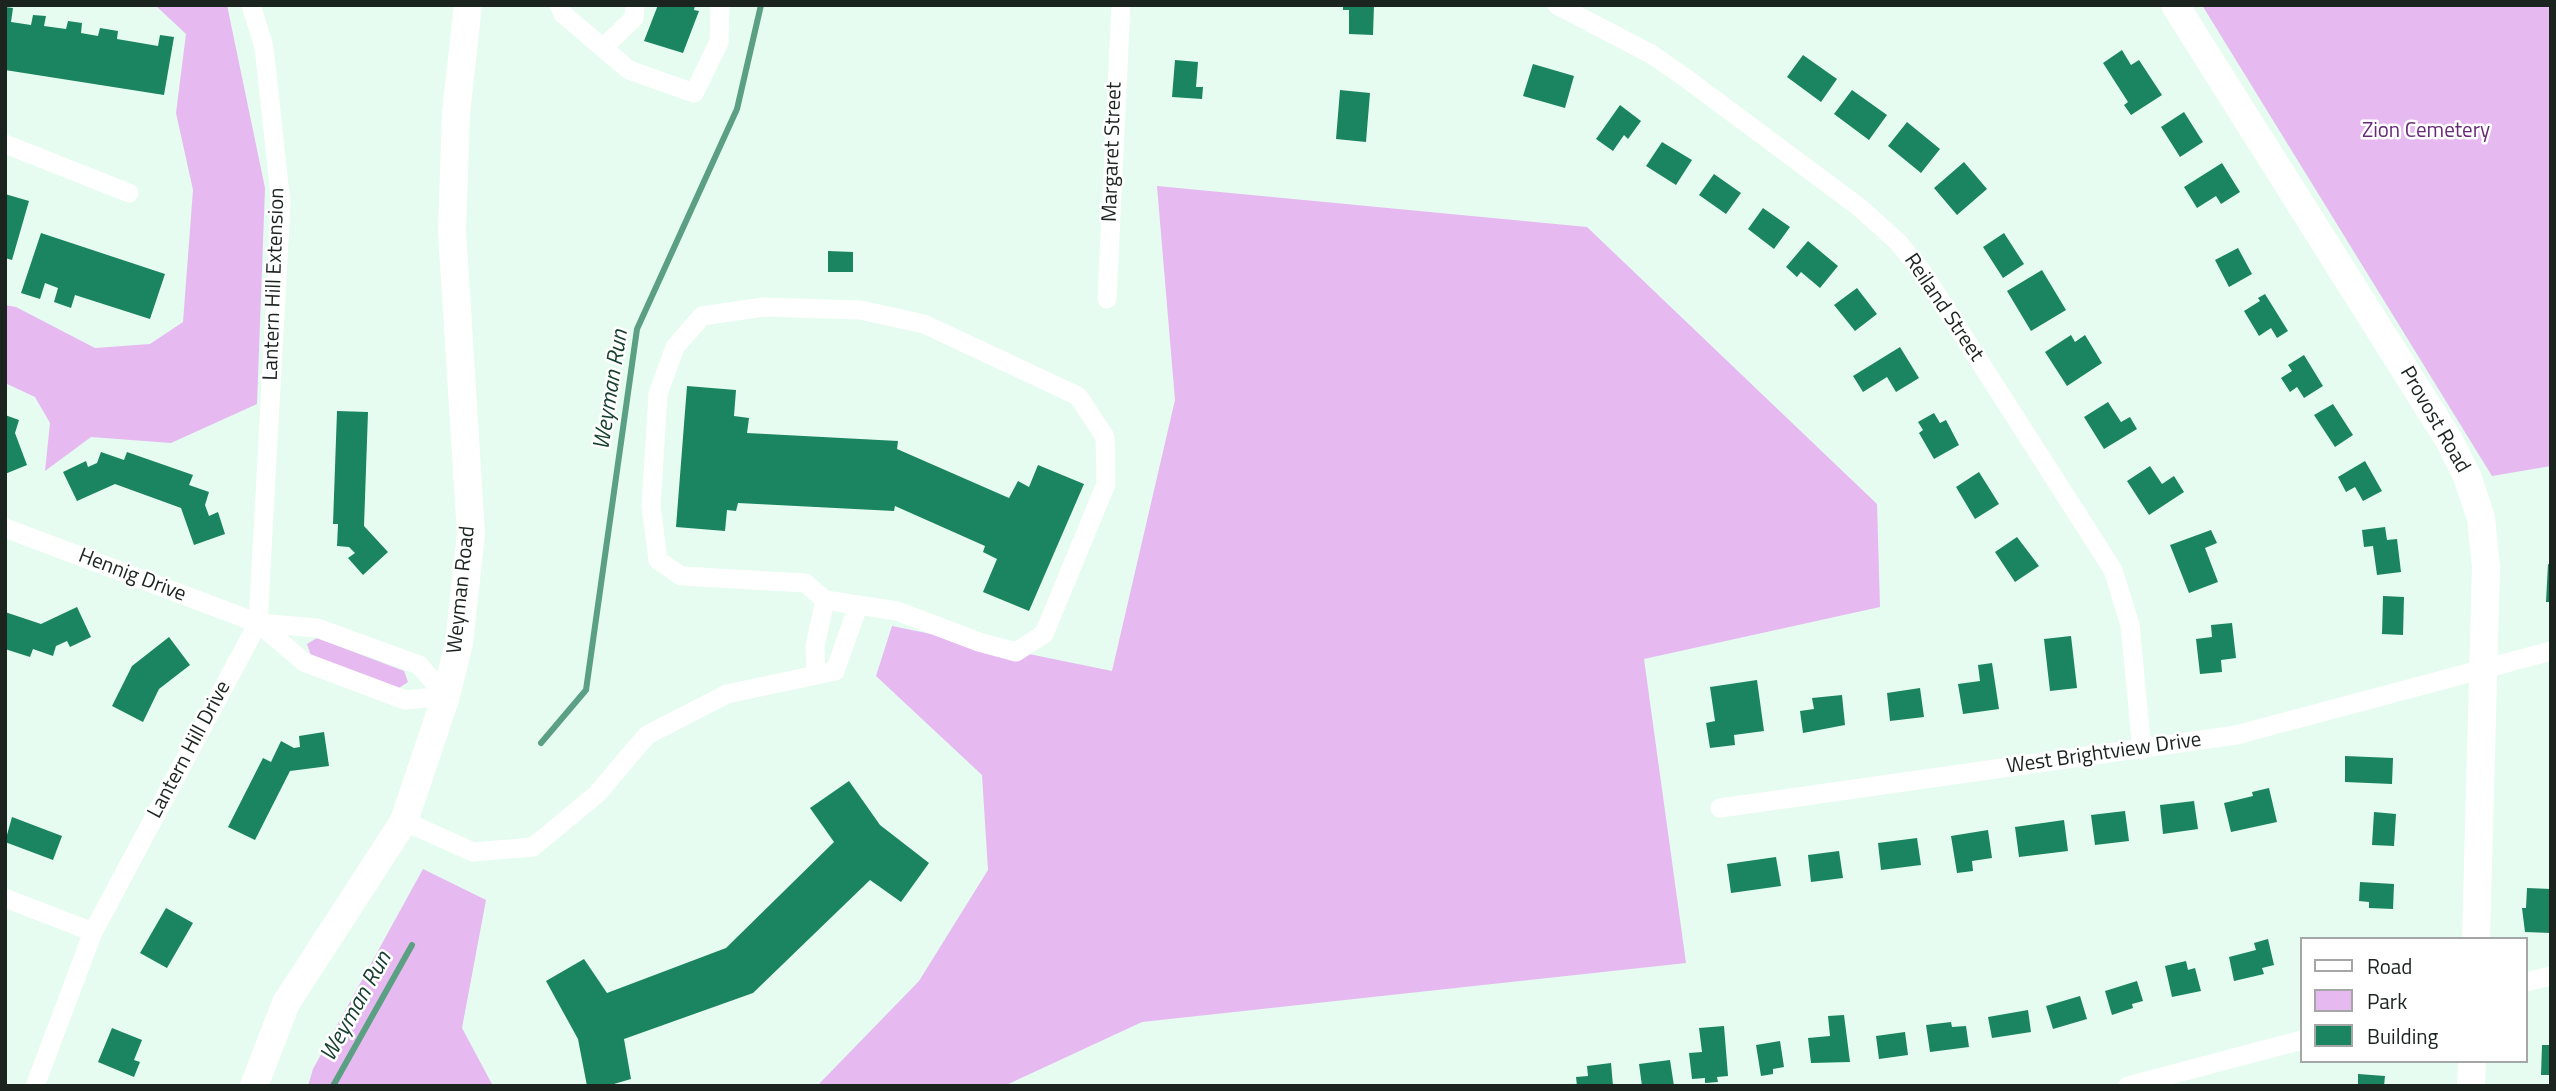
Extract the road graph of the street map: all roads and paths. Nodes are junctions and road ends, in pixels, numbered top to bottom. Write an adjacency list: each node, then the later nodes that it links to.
1 (251, 5): 13 (street, Lantern Hill Extension)
2 (468, 5): 21 (street, Weyman Road)
3 (559, 5): 9 (street)
4 (635, 5): 9 (street)
5 (720, 5): 9 (street)
6 (1121, 5): 12 (street, Margaret Street)
7 (1557, 5): 22 (street, Reiland Street)
8 (2175, 5): 19 (street, Provost Road)
9 (603, 48)
10 (5, 144): 11 (street)
11 (129, 193)
12 (1107, 299)
13 (271, 397): 17 (street, Lantern Hill Drive)
14 (5, 528): 17 (street, Hennig Drive)
15 (825, 600): 16 (street); 16 (street); 20 (street)
16 (858, 606): 20 (street)
17 (258, 624): 21 (street, Hennig Drive); 21 (street, Hennig Drive); 26 (street, Lantern Hill Drive)
18 (2551, 650): 19 (street, West Brightview Drive)
19 (2482, 667): 22 (street, West Brightview Drive); 27 (street, Provost Road)
20 (816, 675): 24 (street)
21 (446, 696): 24 (street, Weyman Road)
22 (2142, 750): 23 (street, West Brightview Drive)
23 (1720, 808)
24 (404, 821): 33 (street, Weyman Road)
25 (5, 898): 26 (street)
26 (93, 932): 32 (street, Lantern Hill Drive)
27 (2476, 937)
28 (2551, 976): 29 (street)
29 (2528, 982)
30 (2300, 1041): 34 (street)
31 (2472, 1063): 35 (street)
32 (35, 1086)
33 (254, 1086)
34 (2128, 1086)
35 (2471, 1086)

